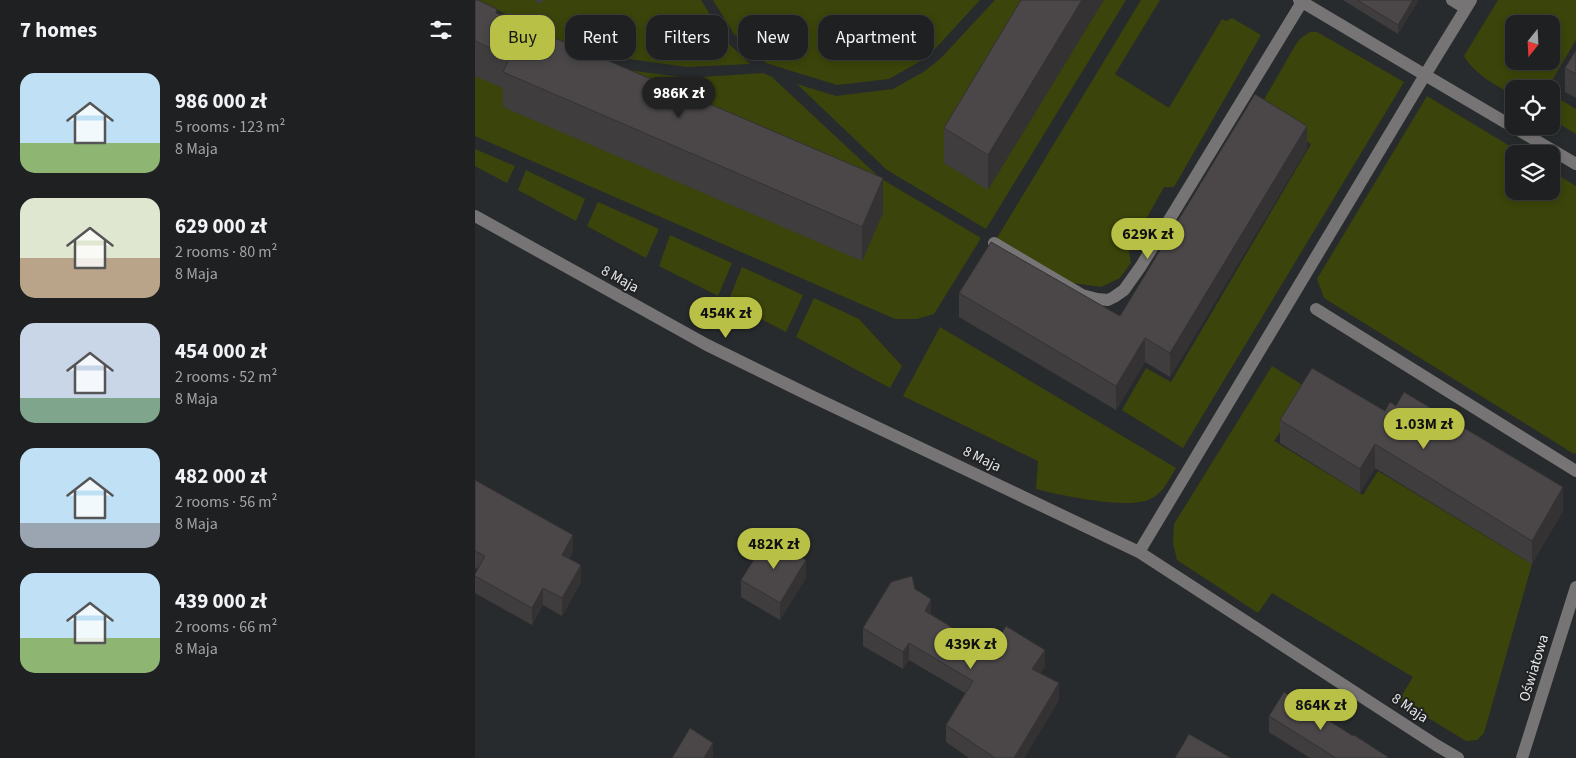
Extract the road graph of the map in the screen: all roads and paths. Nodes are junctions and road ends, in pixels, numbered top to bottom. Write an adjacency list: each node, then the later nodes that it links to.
1 (1451, 0): 3 (street)
2 (1300, 1): 4 (street); 7 (street)
3 (1468, 4): 4 (street)
4 (1425, 75): 5 (street); 10 (street)
5 (1576, 164)
6 (475, 216): 10 (street, 8 Maja)
7 (994, 243)
8 (1316, 309): 9 (street)
9 (1576, 471)
10 (1139, 552): 12 (street, 8 Maja)
11 (1576, 587): 13 (street, Oświatowa)
12 (1458, 758)
13 (1523, 758)

